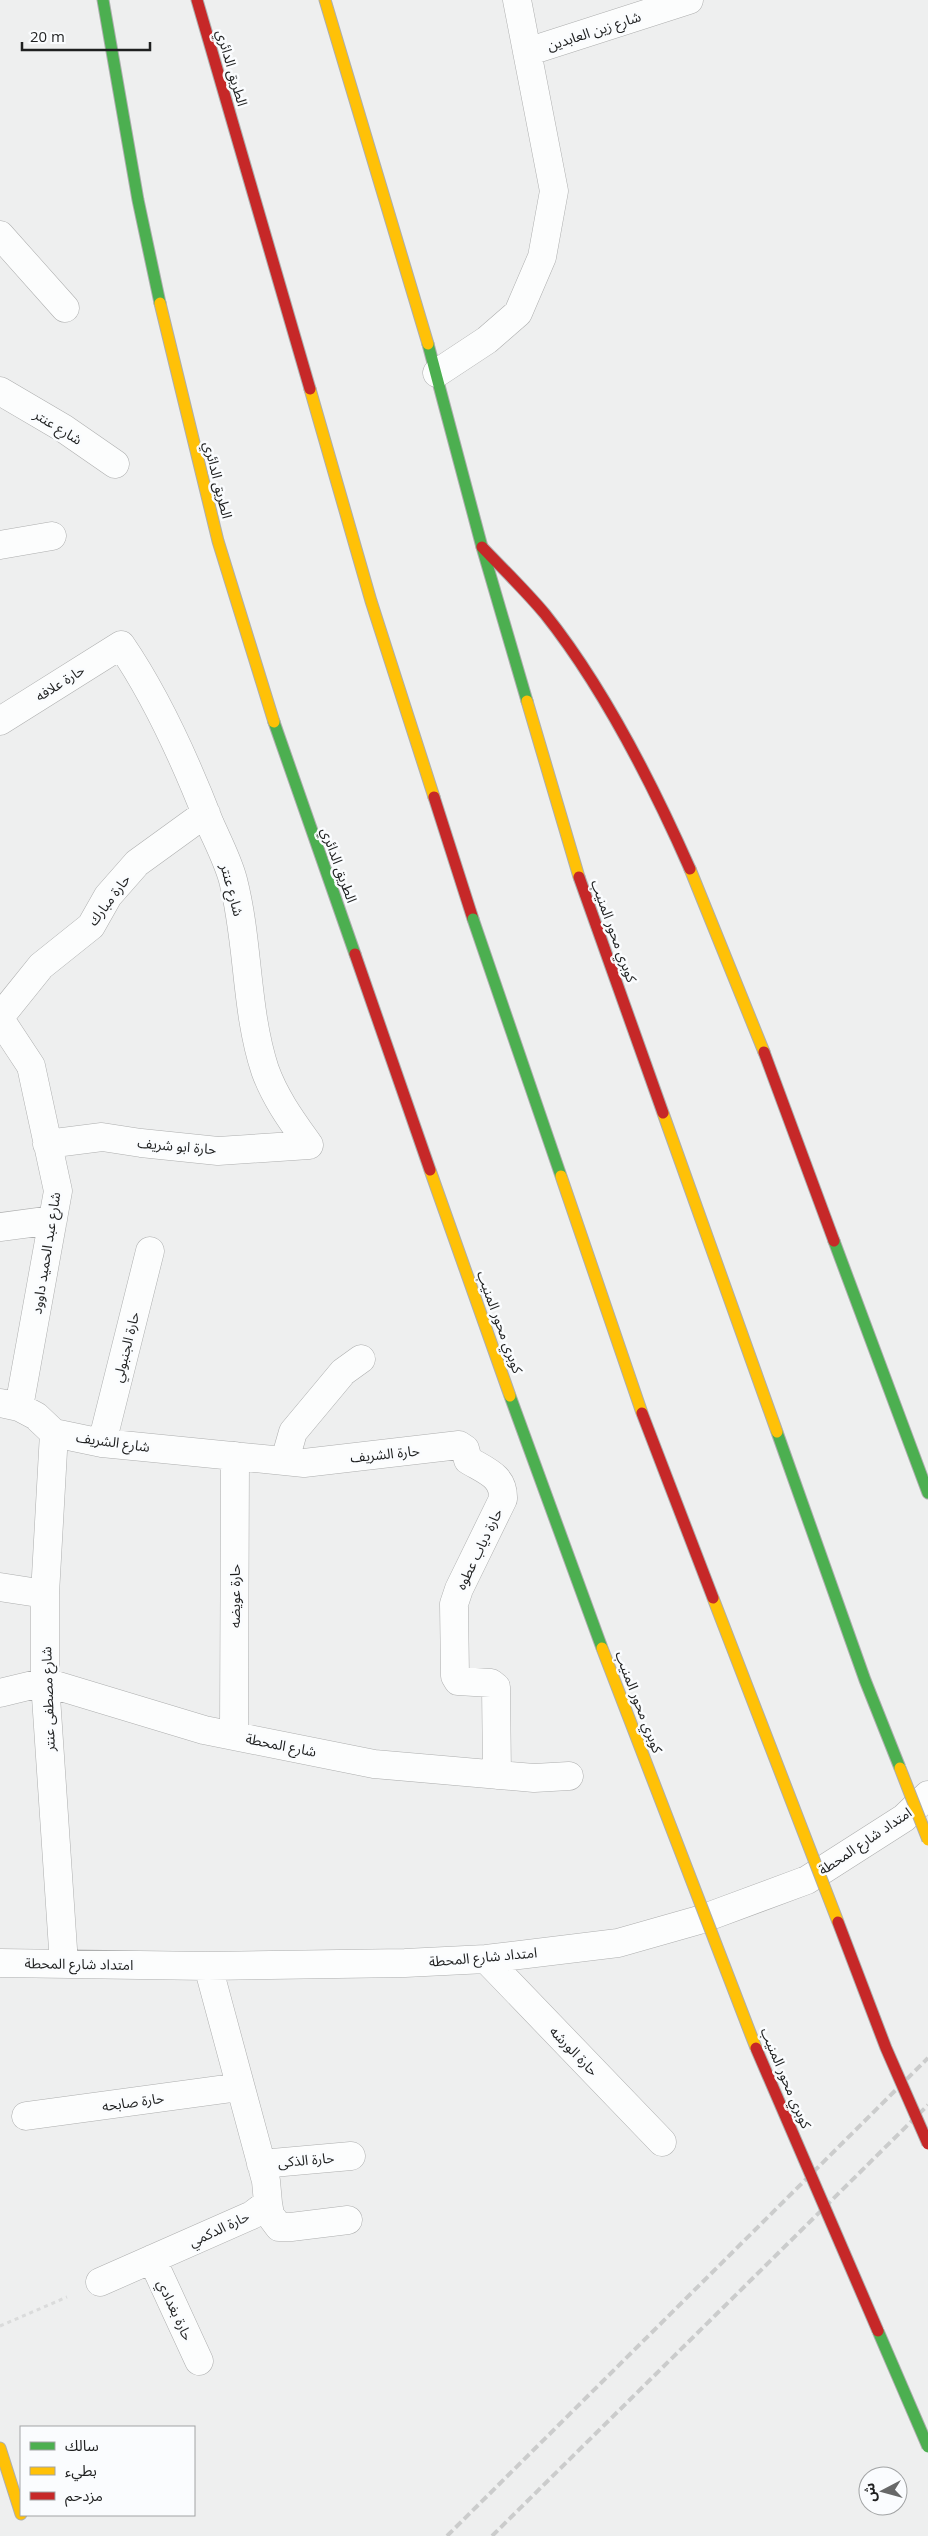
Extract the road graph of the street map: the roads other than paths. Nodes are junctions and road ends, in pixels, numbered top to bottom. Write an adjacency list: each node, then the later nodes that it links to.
1 (103, 0): 20 (main road, الطريق الدائري)
2 (196, 0): 51 (main road, الطريق الدائري, bridge)
3 (325, 0): 7 (main road)
4 (339, 0): 7 (main road)
5 (517, 0): 8 (street)
6 (689, 0): 8 (street, شارع زين العابدين)
7 (333, 32): 11 (main road)
8 (527, 52): 11 (street)
9 (0, 235): 10 (street)
10 (65, 308)
11 (437, 373): 16 (main road)
12 (0, 391): 13 (street, شارع عنتر)
13 (115, 464)
14 (52, 536): 15 (street)
15 (0, 545)
16 (482, 547): 33 (main road); 43 (main road, كوبري محور المنيب, bridge)
17 (121, 645): 18 (street, حارة علافه); 19 (street, شارع عنتر)
18 (0, 721)
19 (206, 813): 21 (street, حارة مبارك); 23 (street, شارع عنتر)
20 (355, 954): 59 (main road, كوبري محور المنيب, bridge)
21 (0, 1018): 22 (street, شارع عبد الحميد داوود)
22 (47, 1144): 23 (street, حارة ابو شريف); 24 (street, شارع عبد الحميد داوود)
23 (309, 1145)
24 (53, 1220): 25 (street); 28 (street, شارع عبد الحميد داوود)
25 (0, 1227)
26 (150, 1251): 30 (street, حارة الجنبولي)
27 (361, 1359): 32 (street)
28 (10, 1405): 29 (street)
29 (54, 1433): 30 (street, شارع الشريف); 36 (street, شارع مصطفى عنتر)
30 (102, 1443): 31 (street, شارع الشريف)
31 (235, 1456): 32 (street, حارة الشريف); 39 (street, حارة عويضه)
32 (285, 1460): 34 (street, حارة الشريف)
33 (928, 1493)
34 (504, 1499): 40 (street, حارة دياب عطوه)
35 (0, 1587): 36 (street)
36 (46, 1594): 37 (street, شارع مصطفى عنتر)
37 (45, 1682): 38 (street); 39 (street, شارع المحطة); 46 (street, شارع مصطفى عنتر)
38 (0, 1693)
39 (234, 1735): 40 (street, شارع المحطة)
40 (497, 1775): 41 (street, شارع المحطة)
41 (569, 1776)
42 (928, 1794): 44 (street, امتداد شارع المحطة)
43 (928, 1840)
44 (486, 1959): 47 (street, امتداد شارع المحطة); 50 (street, حارة الورشه)
45 (0, 1963): 46 (street, امتداد شارع المحطة)
46 (64, 1964): 47 (street, امتداد شارع المحطة)
47 (208, 1966): 48 (street)
48 (240, 2087): 49 (street, حارة صابحه); 53 (street)
49 (26, 2116)
50 (662, 2142)
51 (928, 2144)
52 (351, 2156): 53 (street, حارة الذكى)
53 (261, 2164): 54 (street)
54 (268, 2203): 55 (street); 56 (street, حارة الدكمي)
55 (348, 2220)
56 (152, 2259): 57 (street, حارة الدكمي); 58 (street, حارة بغدادي)
57 (100, 2282)
58 (199, 2361)
59 (928, 2447)
60 (0, 2448): 61 (main road)
61 (20, 2509)

